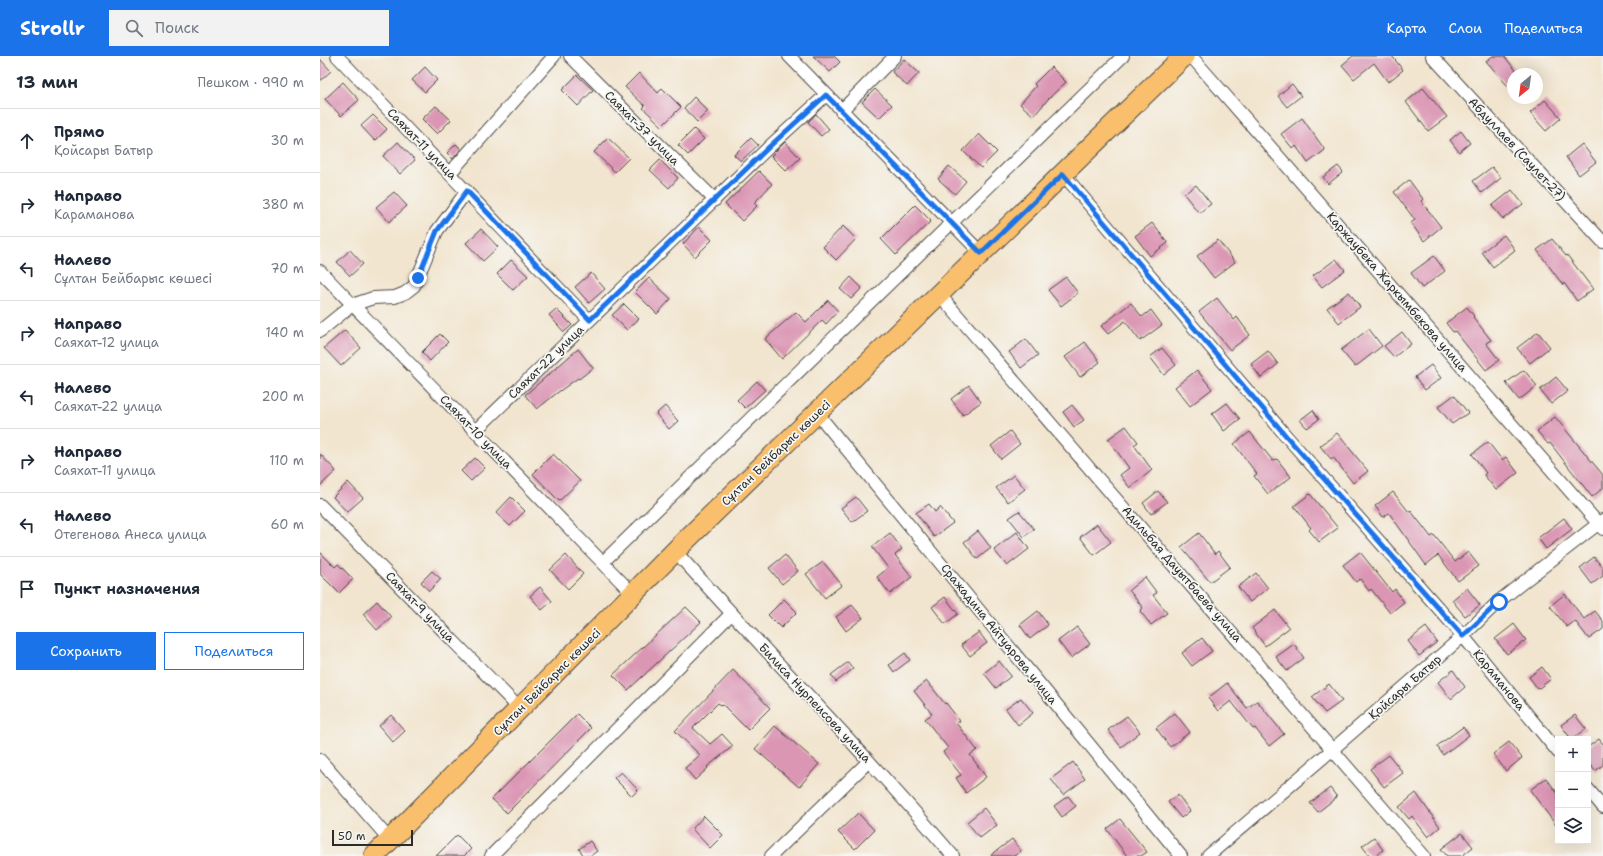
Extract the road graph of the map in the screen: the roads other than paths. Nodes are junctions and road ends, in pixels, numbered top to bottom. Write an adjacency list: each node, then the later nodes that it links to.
1 (337, 56): 12 (street, Саяхат-11 улица)
2 (554, 56): 12 (street)
3 (570, 56): 15 (street, Саяхат-37 улица)
4 (789, 56): 10 (street)
5 (895, 56): 11 (street)
6 (1124, 56): 16 (street)
7 (1184, 56): 13 (main road, Сұлтан Бейбарыс көшесі)
8 (1191, 56): 27 (street, Каржаубека Жаркымбекова улица)
9 (1432, 56): 17 (street, Абдуллаев (Саулет-27))
10 (826, 95): 11 (street); 15 (street, Саяхат-22 улица)
11 (841, 111): 16 (street)
12 (450, 173): 14 (street, Саяхат-11 улица)
13 (1063, 174): 18 (main road, Сұлтан Бейбарыс көшесі); 32 (street, Караманова)
14 (467, 191): 21 (street); 22 (street, Саяхат-11 улица)
15 (715, 200): 22 (street, Саяхат-22 улица)
16 (952, 223): 18 (street); 29 (street)
17 (1603, 242)
18 (981, 253): 20 (main road, Сұлтан Бейбарыс көшесі)
19 (320, 271): 21 (street, Саяхат-10 улица)
20 (939, 294): 24 (main road, Сұлтан Бейбарыс көшесі); 35 (street, Адильбая Дауытбаева улица)
21 (352, 305): 23 (street); 25 (street, Саяхат-10 улица)
22 (590, 320): 25 (street, Саяхат-22 улица)
23 (320, 331)
24 (817, 413): 28 (main road, Сұлтан Бейбарыс көшесі); 45 (street, Сражадина Айтуарова улица)
25 (475, 431): 29 (street, Саяхат-10 улица)
26 (320, 504): 33 (street, Саяхат-9 улица)
27 (1602, 524): 32 (street, Қойсары Батыр)
28 (675, 551): 30 (main road, Сұлтан Бейбарыс көшесі); 31 (street, Билиса Нурпеисова улица)
29 (603, 562): 30 (street, Саяхат-10 улица)
30 (633, 594): 33 (main road, Сұлтан Бейбарыс көшесі)
31 (731, 614): 37 (street, Билиса Нурпеисова улица); 42 (street)
32 (1463, 636): 34 (street, Караманова); 35 (street, Қойсары Батыр)
33 (520, 709): 40 (main road, Сұлтан Бейбарыс көшесі)
34 (1555, 748)
35 (1333, 749): 46 (street, Қойсары Батыр); 47 (street, Адильбая Дауытбаева улица)
36 (320, 760): 40 (street)
37 (869, 761): 43 (street); 44 (street, Билиса Нурпеисова улица)
38 (1591, 793): 39 (street)
39 (1603, 807)
40 (390, 840): 41 (main road, Сұлтан Бейбарыс көшесі)
41 (374, 856)
42 (490, 856)
43 (771, 856)
44 (953, 856)
45 (1181, 856)
46 (1208, 856)
47 (1424, 856)

